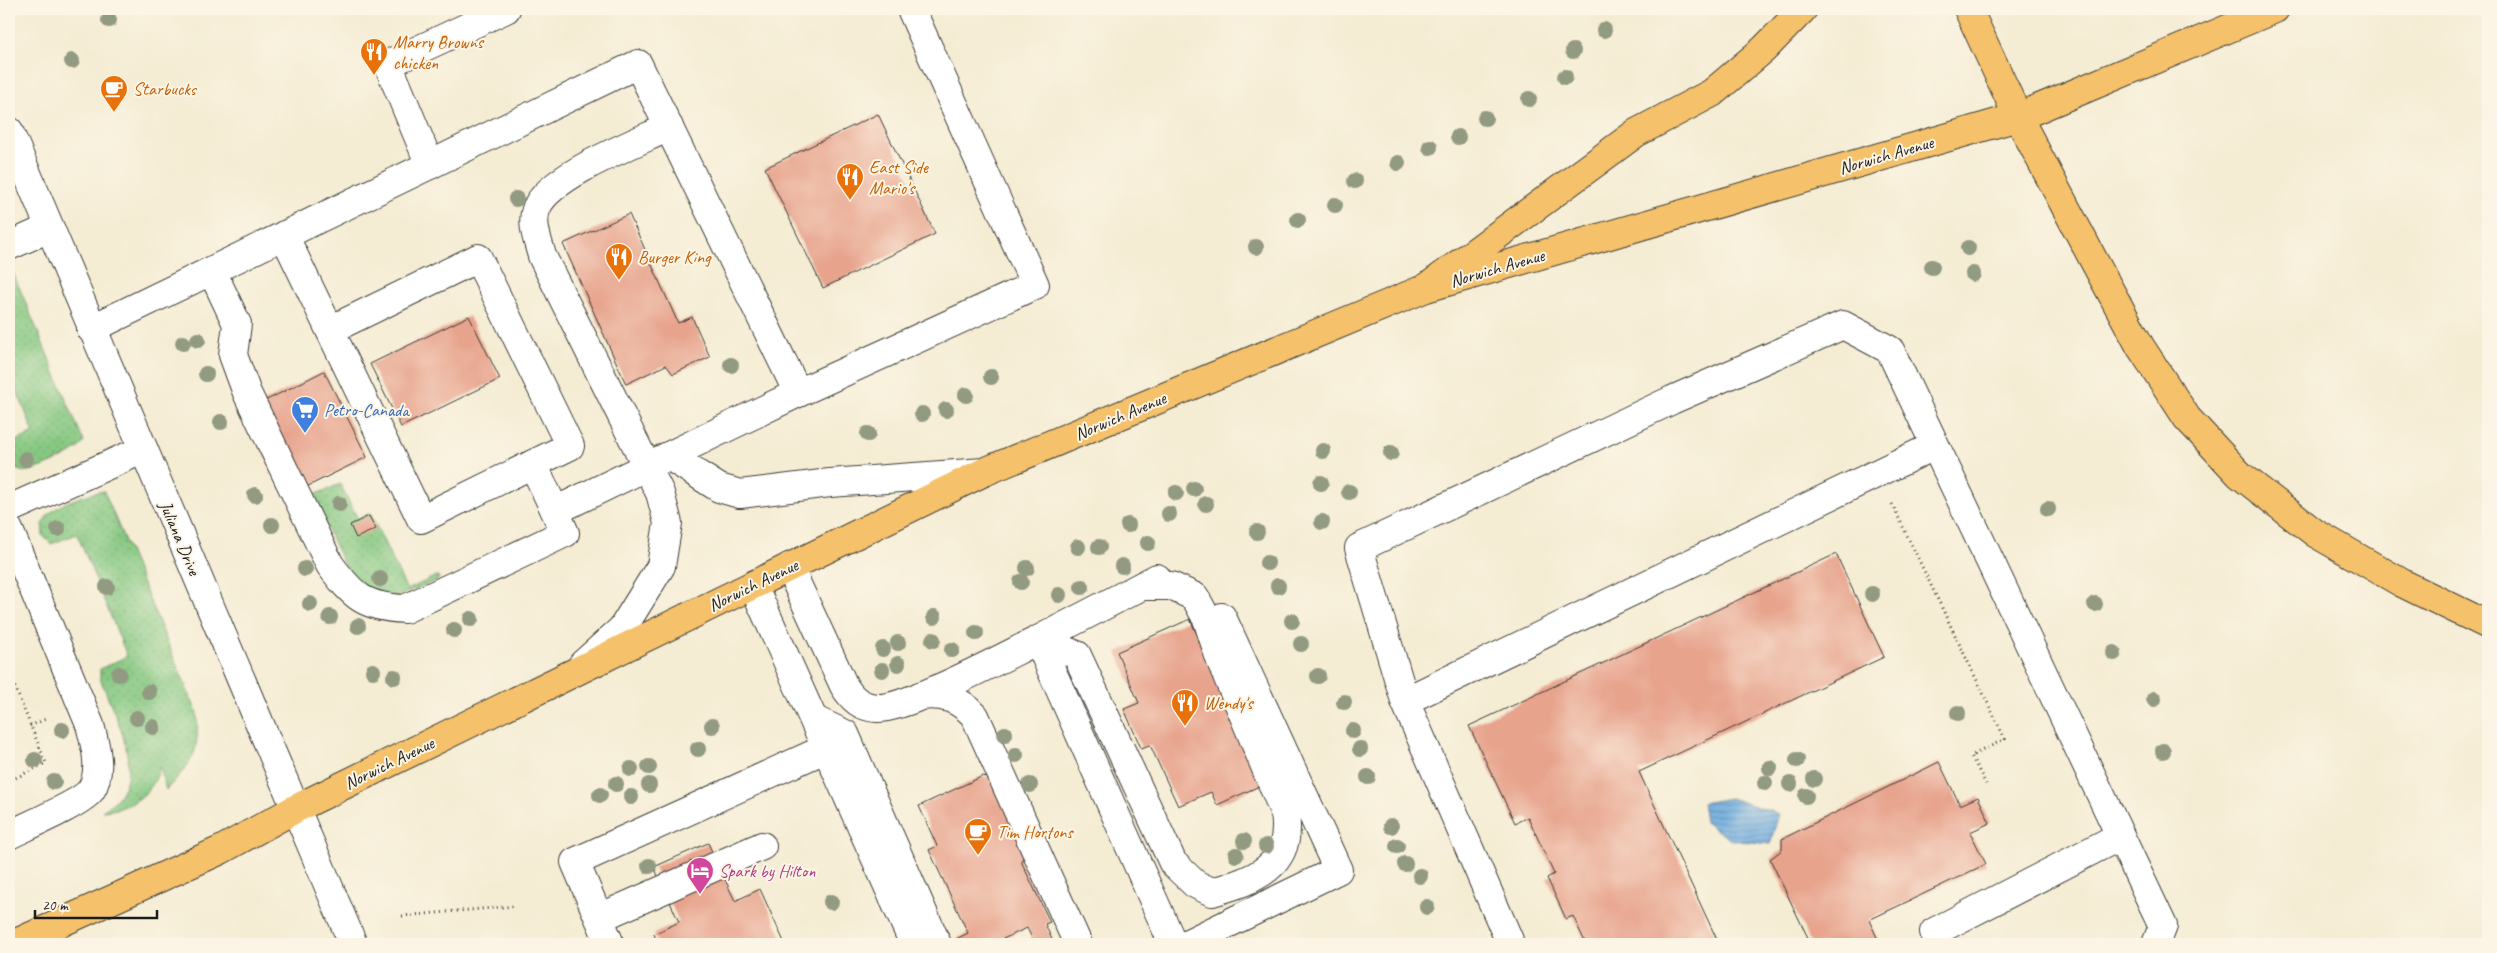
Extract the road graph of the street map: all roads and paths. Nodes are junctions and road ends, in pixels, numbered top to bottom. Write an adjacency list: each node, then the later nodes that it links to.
1 (506, 9): 9 (street)
2 (911, 9): 17 (street)
3 (1803, 9): 14 (main road)
4 (1968, 9): 6 (main road)
5 (2275, 9): 6 (main road, Norwich Avenue)
6 (2018, 117): 14 (main road, Norwich Avenue); 30 (main road)
7 (669, 127): 9 (street); 17 (street); 20 (street)
8 (9, 131): 10 (street, Juliana Drive)
9 (430, 165): 11 (street)
10 (49, 228): 12 (street); 15 (street, Juliana Drive)
11 (284, 235): 13 (street); 16 (street)
12 (9, 246)
13 (212, 270): 15 (street); 25 (street)
14 (1426, 288): 22 (main road, Norwich Avenue)
15 (91, 329): 19 (street, Juliana Drive)
16 (330, 330): 21 (street); 21 (street)
17 (798, 393): 20 (street)
18 (1934, 446): 23 (street); 35 (street); 42 (street)
19 (142, 450): 24 (street); 40 (street, Juliana Drive)
20 (658, 461): 22 (street); 25 (street); 33 (street)
21 (533, 464): 25 (street)
22 (984, 472): 27 (main road, Norwich Avenue)
23 (1877, 472): 35 (street); 39 (path)
24 (9, 509)
25 (555, 511)
26 (9, 530): 41 (street)
27 (789, 567): 28 (main road, Norwich Avenue); 34 (street)
28 (753, 584): 33 (main road, Norwich Avenue); 36 (street)
29 (1142, 586): 31 (street); 31 (street); 55 (street)
30 (2488, 625)
31 (1038, 640): 34 (street); 54 (street)
32 (9, 673): 38 (path)
33 (572, 673): 40 (main road, Norwich Avenue)
34 (920, 696): 53 (street)
35 (1405, 701): 56 (street)
36 (815, 720): 37 (street); 52 (street)
37 (827, 748): 46 (street); 51 (street)
38 (9, 781)
39 (1986, 784)
40 (295, 809): 48 (main road, Norwich Avenue); 49 (street, Juliana Drive)
41 (9, 835)
42 (2120, 836): 47 (street); 57 (street)
43 (762, 846): 46 (street)
44 (515, 906): 45 (path)
45 (402, 916)
46 (599, 918): 50 (street)
47 (1934, 932)
48 (14, 944)
49 (352, 944)
50 (610, 944)
51 (914, 944)
52 (937, 944)
53 (1078, 944)
54 (1173, 944)
55 (1186, 944)
56 (1509, 944)
57 (2156, 944)

